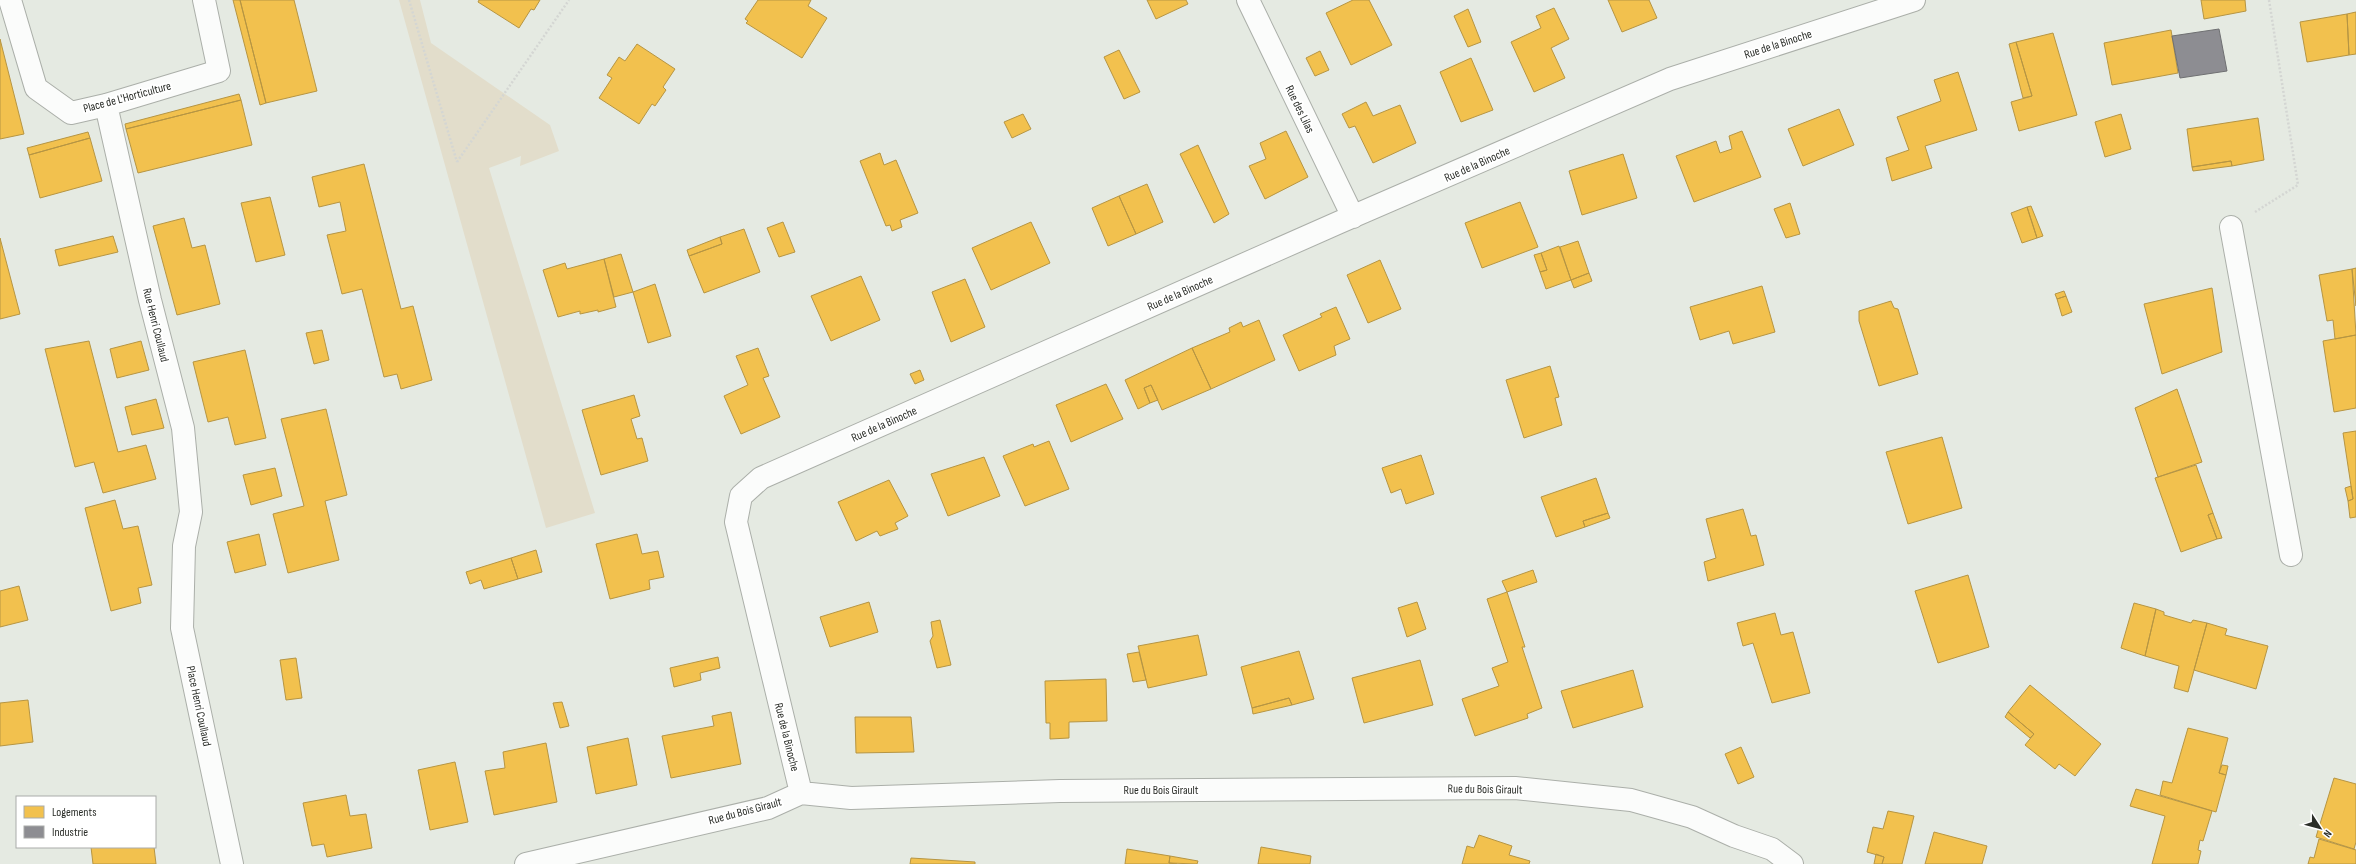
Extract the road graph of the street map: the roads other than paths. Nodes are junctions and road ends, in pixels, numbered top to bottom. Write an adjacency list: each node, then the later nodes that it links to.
1 (10, 0): 5 (street, Place de L'Horticulture)
2 (204, 0): 5 (street, Place de L'Horticulture)
3 (1248, 0): 6 (street, Rue des Lilas)
4 (1914, 0): 6 (street, Rue de la Binoche)
5 (106, 105): 8 (street, Rue Henri Coullaud)
6 (1353, 217): 10 (street, Rue de la Binoche)
7 (2231, 226): 9 (street)
8 (184, 546): 12 (street, Place Henri Coullaud)
9 (2291, 555)
10 (801, 794): 11 (street, Rue du Bois Girault); 13 (street, Rue du Bois Girault)
11 (536, 863)
12 (232, 864)
13 (1792, 864)

